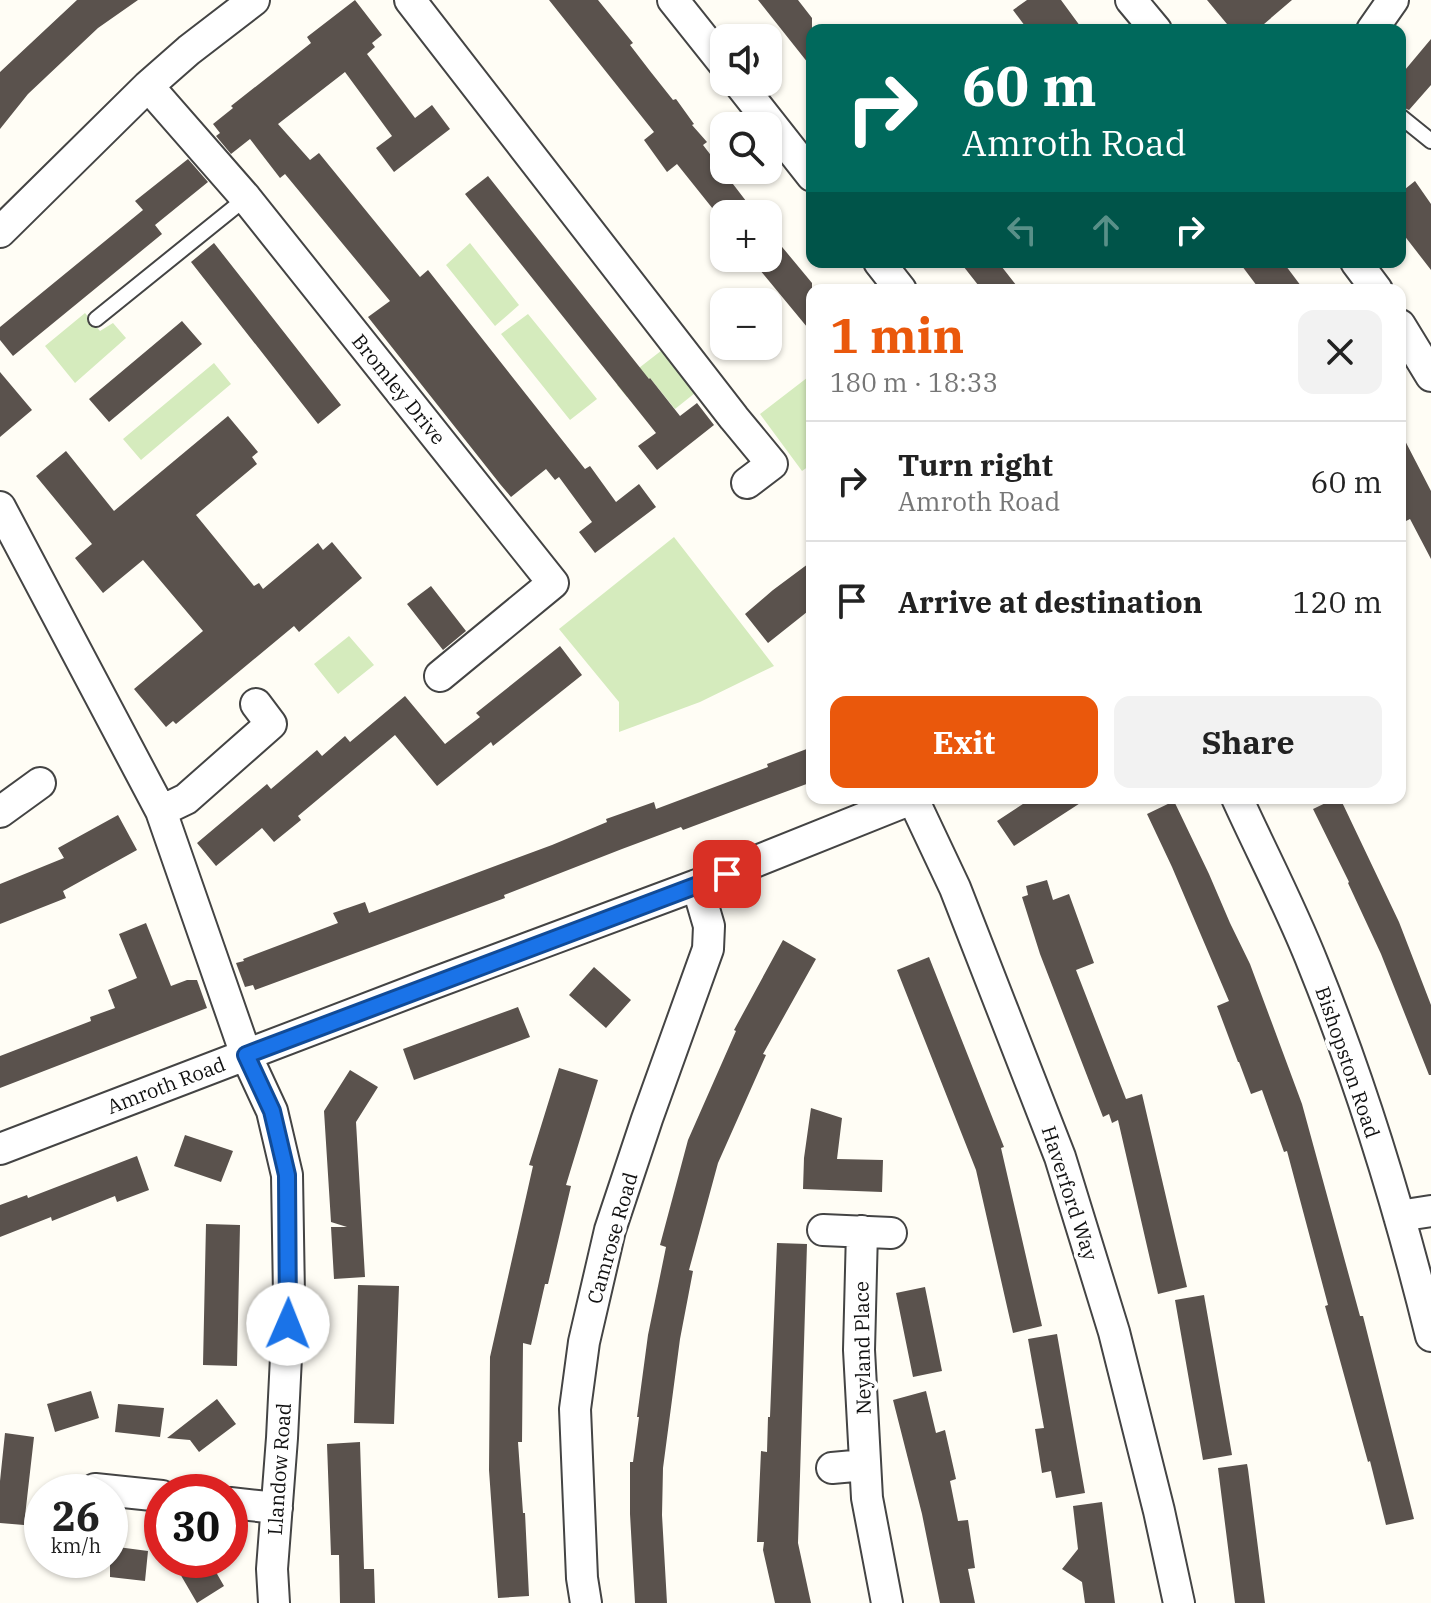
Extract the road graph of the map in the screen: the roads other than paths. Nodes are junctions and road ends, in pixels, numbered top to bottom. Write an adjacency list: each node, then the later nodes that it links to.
1 (254, 0): 9 (street)
2 (410, 0): 21 (street)
3 (673, 0): 8 (street)
4 (1131, 0): 6 (street)
5 (1393, 0): 7 (street)
6 (1151, 24)
7 (1376, 24)
8 (710, 46)
9 (148, 86): 14 (street, Bromley Drive); 15 (street)
10 (749, 96): 13 (street)
11 (1406, 121): 12 (lane)
12 (1431, 141)
13 (806, 168)
14 (246, 198): 18 (lane); 23 (street, Bromley Drive)
15 (1, 228)
16 (884, 268): 17 (street)
17 (896, 284)
18 (96, 319)
19 (1406, 335): 20 (street)
20 (1431, 376)
21 (747, 483)
22 (0, 507): 29 (street)
23 (440, 676)
24 (256, 704): 29 (street)
25 (40, 783): 30 (street)
26 (898, 804): 31 (street, Amroth Road)
27 (916, 804): 45 (street, Haverford Way)
28 (1240, 804): 35 (street, Bishopston Road)
29 (161, 811): 32 (street)
30 (0, 812)
31 (697, 885): 32 (street, Amroth Road); 43 (street, Camrose Road)
32 (246, 1055): 33 (street, Amroth Road); 41 (street, Llandow Road)
33 (0, 1149)
34 (1431, 1211): 35 (street)
35 (1399, 1216): 37 (street, Bishopston Road)
36 (823, 1230): 38 (street, Neyland Place)
37 (1431, 1336)
38 (865, 1465): 39 (street); 44 (street, Neyland Place)
39 (832, 1468)
40 (248, 1505): 41 (street)
41 (277, 1508): 42 (street, Llandow Road)
42 (274, 1603)
43 (586, 1603)
44 (887, 1603)
45 (1179, 1603)

